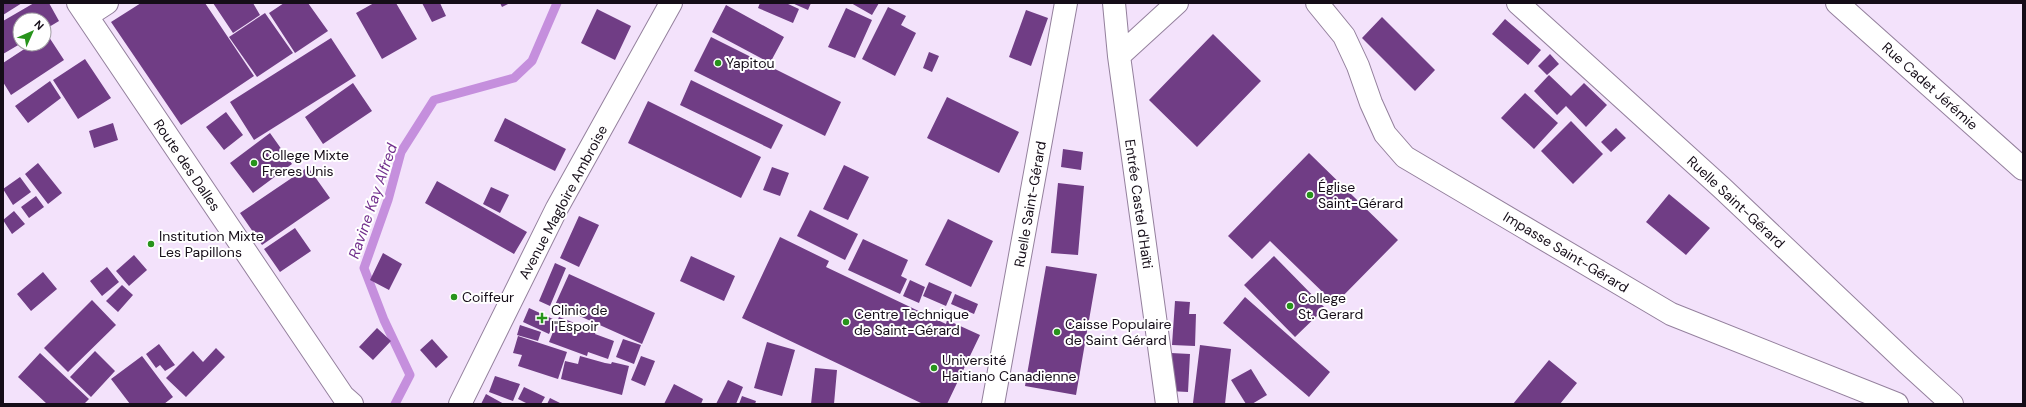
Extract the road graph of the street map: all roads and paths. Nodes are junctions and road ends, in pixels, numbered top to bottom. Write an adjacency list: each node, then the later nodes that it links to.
1 (107, 3): 9 (street)
2 (671, 3): 13 (street, Avenue Magloire Ambroise)
3 (1066, 3): 14 (street, Ruelle Saint-Gérard)
4 (1114, 3): 10 (street, Entrée Castel d'Haïti)
5 (1176, 3): 10 (street)
6 (1317, 3): 16 (street, Impasse Saint-Gérard)
7 (1518, 3): 17 (street, Ruelle Saint-Gérard)
8 (1837, 3): 11 (street, Rue Cadet Jérémie)
9 (83, 10): 12 (street, Route des Dalles)
10 (1119, 56): 15 (street, Entrée Castel d'Haïti)
11 (2023, 169)
12 (348, 400)
13 (460, 404)
14 (993, 404)
15 (1167, 404)
16 (1897, 404)
17 (1952, 404)

